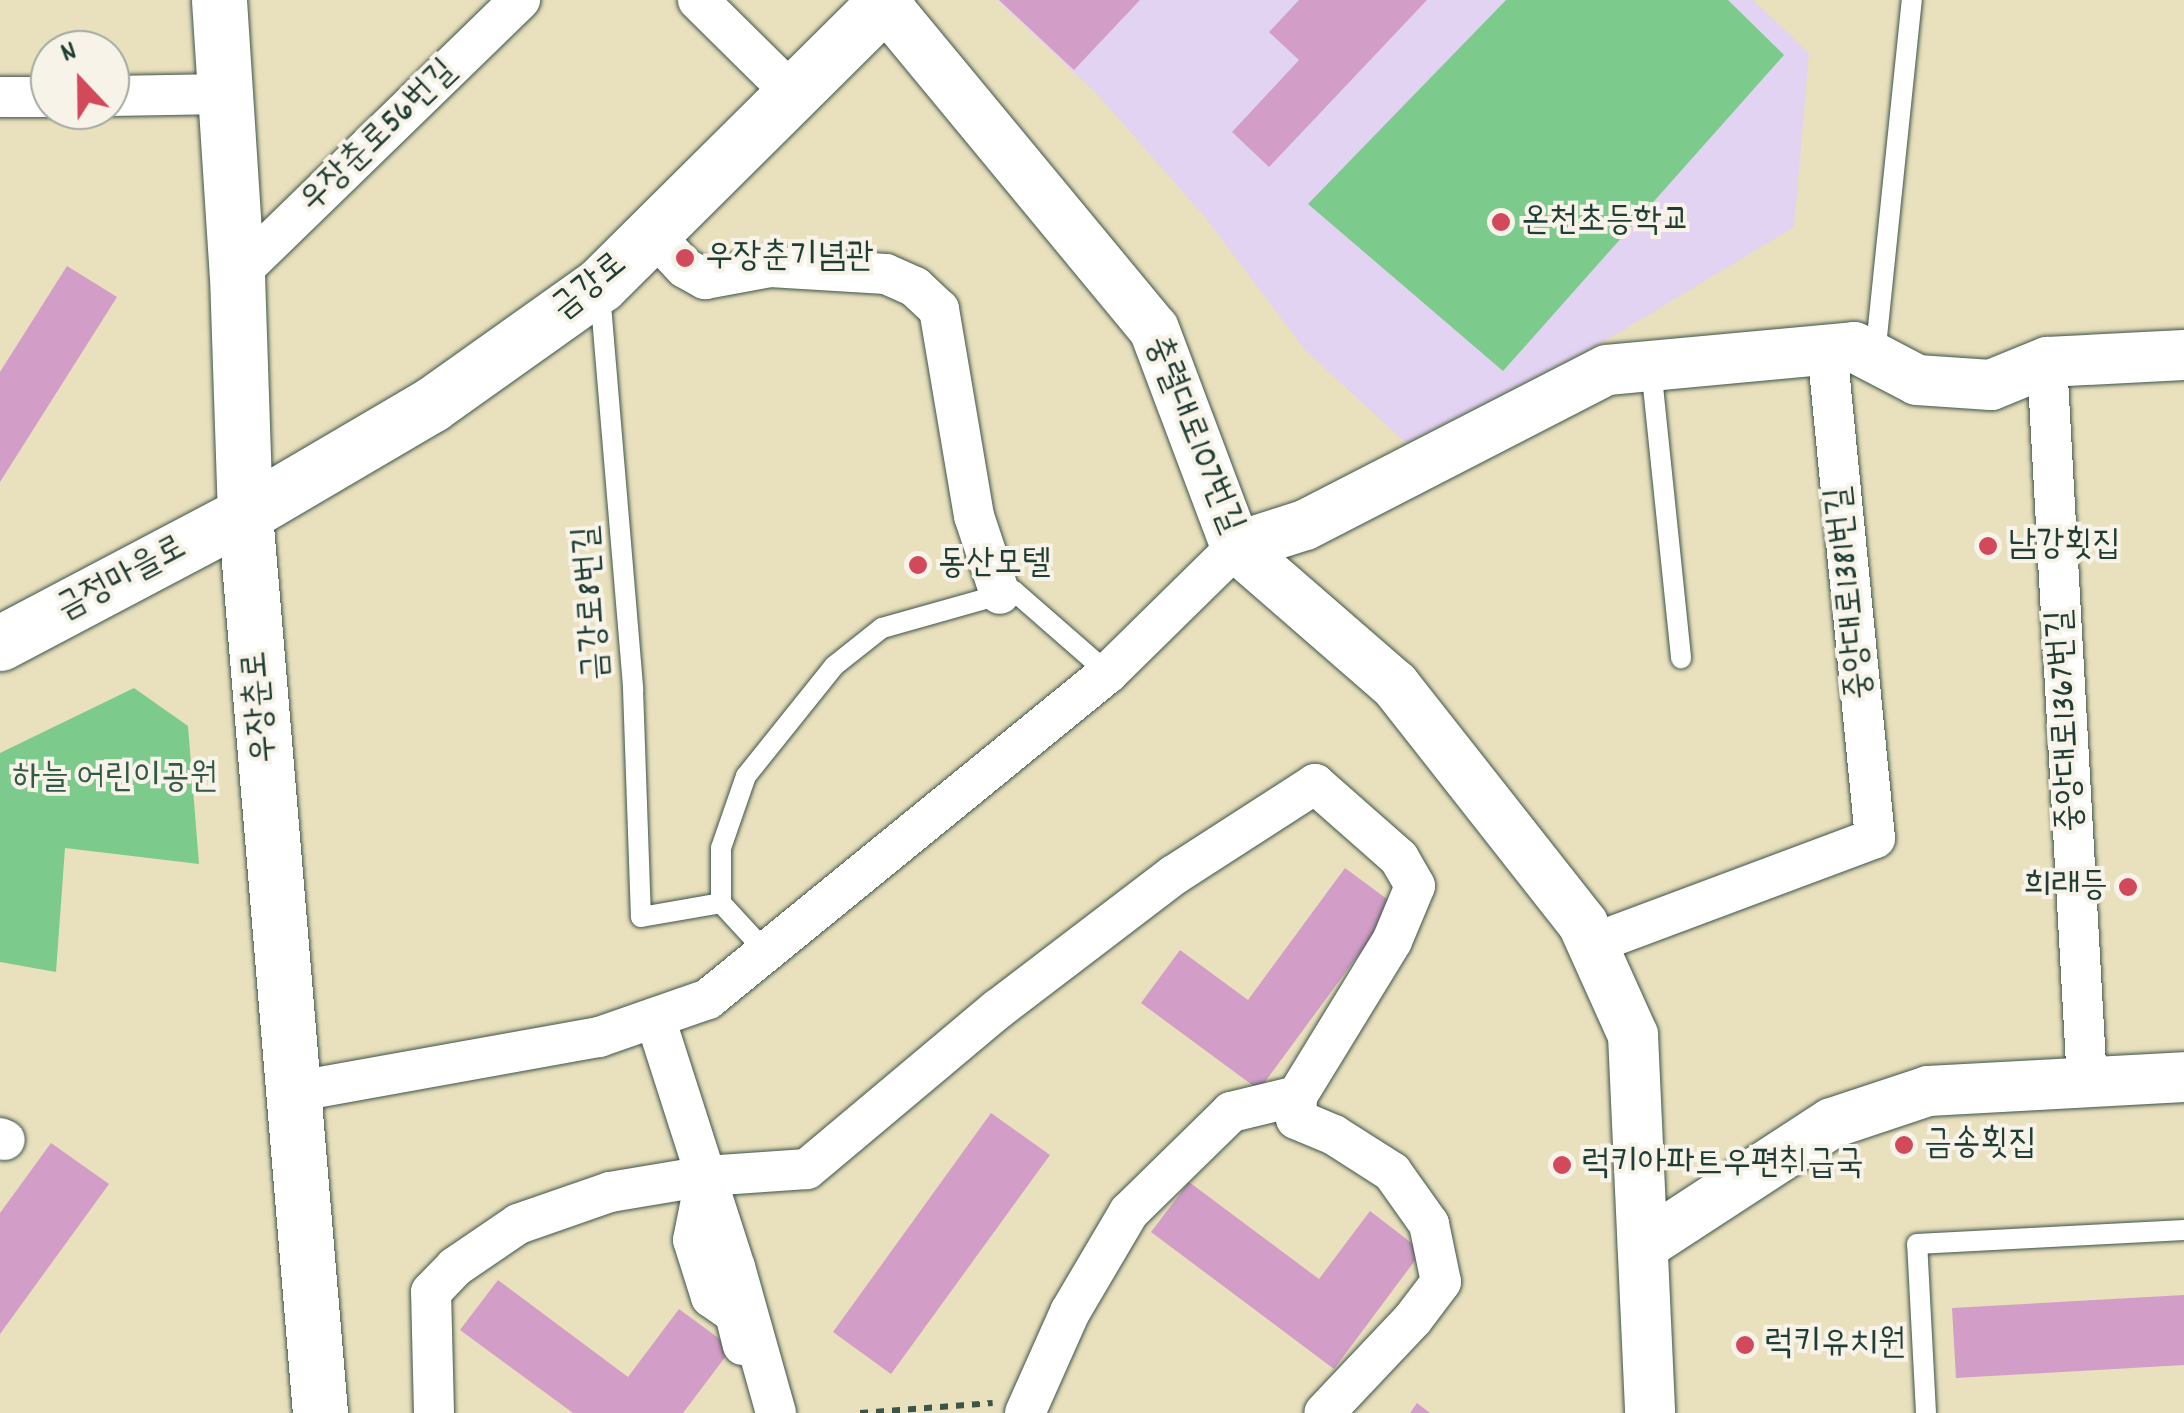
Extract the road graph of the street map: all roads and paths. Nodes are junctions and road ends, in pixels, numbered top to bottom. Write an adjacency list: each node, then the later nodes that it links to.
1 (219, 0): 6 (main road, 우장춘로)
2 (520, 0): 12 (street, 우장춘로56번길)
3 (698, 0): 7 (street)
4 (1912, 0): 16 (lane)
5 (885, 2): 7 (main road, 금강로); 20 (street, 충렬대로107번길)
6 (226, 94): 8 (street); 12 (main road, 우장춘로)
7 (794, 94): 11 (main road, 금강로)
8 (130, 96)
9 (30, 97): 10 (street)
10 (0, 98)
11 (652, 233): 13 (main road, 금강로); 21 (street)
12 (238, 274): 19 (main road, 우장춘로)
13 (600, 285): 19 (main road, 금강로); 25 (lane, 금강로8번길)
14 (1827, 348): 16 (street); 18 (street); 26 (street, 중앙대로1381번길)
15 (2184, 355): 17 (street)
16 (1875, 358): 17 (street)
17 (2047, 362): 30 (street, 중앙대로1367번길)
18 (1651, 366): 20 (street); 23 (lane)
19 (245, 514): 22 (main road, 금정마을로); 31 (main road, 우장춘로)
20 (1236, 547): 24 (street); 26 (street, 충렬대로107번길)
21 (1000, 594): 24 (lane); 25 (lane)
22 (0, 643)
23 (1681, 658)
24 (1108, 674): 27 (street)
25 (721, 903): 27 (lane)
26 (1592, 944): 35 (street, 충렬대로107번길)
27 (766, 952): 28 (street)
28 (655, 1018): 31 (street); 33 (street)
29 (2184, 1078): 30 (street)
30 (2087, 1081): 35 (street)
31 (293, 1092): 37 (main road, 우장춘로)
32 (1297, 1096): 33 (street); 36 (street); 42 (street)
33 (706, 1176): 38 (street); 39 (street); 40 (street)
34 (2184, 1230): 44 (lane)
35 (1642, 1246): 43 (street, 충렬대로107번길)
36 (1014, 1408): 41 (path)
37 (320, 1413)
38 (434, 1413)
39 (756, 1413)
40 (776, 1413)
41 (860, 1413)
42 (1324, 1413)
43 (1650, 1413)
44 (1926, 1413)

